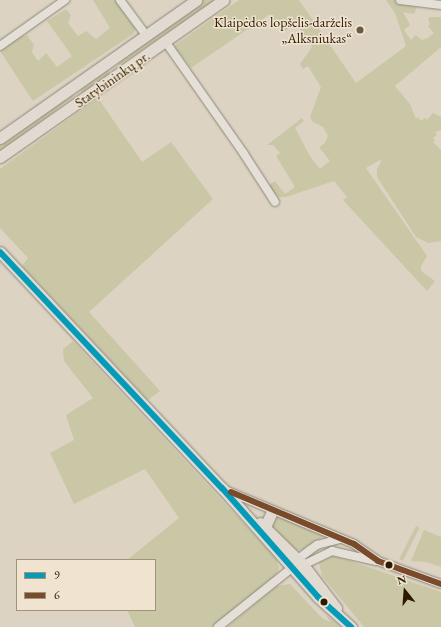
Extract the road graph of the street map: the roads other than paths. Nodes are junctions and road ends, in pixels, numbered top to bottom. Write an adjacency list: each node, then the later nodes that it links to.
1 (65, 0): 9 (street)
2 (120, 0): 7 (street)
3 (196, 0): 7 (main road, Statybininkų pr.)
4 (223, 0): 8 (main road, Statybininkų pr.)
5 (400, 0): 6 (street)
6 (441, 5)
7 (146, 35): 10 (main road, Statybininkų pr.)
8 (165, 41): 11 (main road, Statybininkų pr.); 16 (street)
9 (0, 46)
10 (112, 59): 11 (main road); 12 (main road, Statybininkų pr.)
11 (121, 72): 13 (main road, Statybininkų pr.)
12 (72, 88): 13 (main road); 14 (main road, Statybininkų pr.)
13 (80, 101): 15 (main road, Statybininkų pr.)
14 (0, 138)
15 (0, 157)
16 (275, 202)
17 (0, 252): 18 (main road)
18 (222, 488): 19 (street); 20 (main road); 23 (main road)
19 (272, 511): 20 (main road); 21 (street)
20 (265, 528): 23 (main road)
21 (340, 539): 22 (street); 23 (street)
22 (378, 561): 23 (street); 24 (street)
23 (298, 565): 25 (main road); 26 (street)
24 (441, 584)
25 (347, 623)
26 (218, 627)

